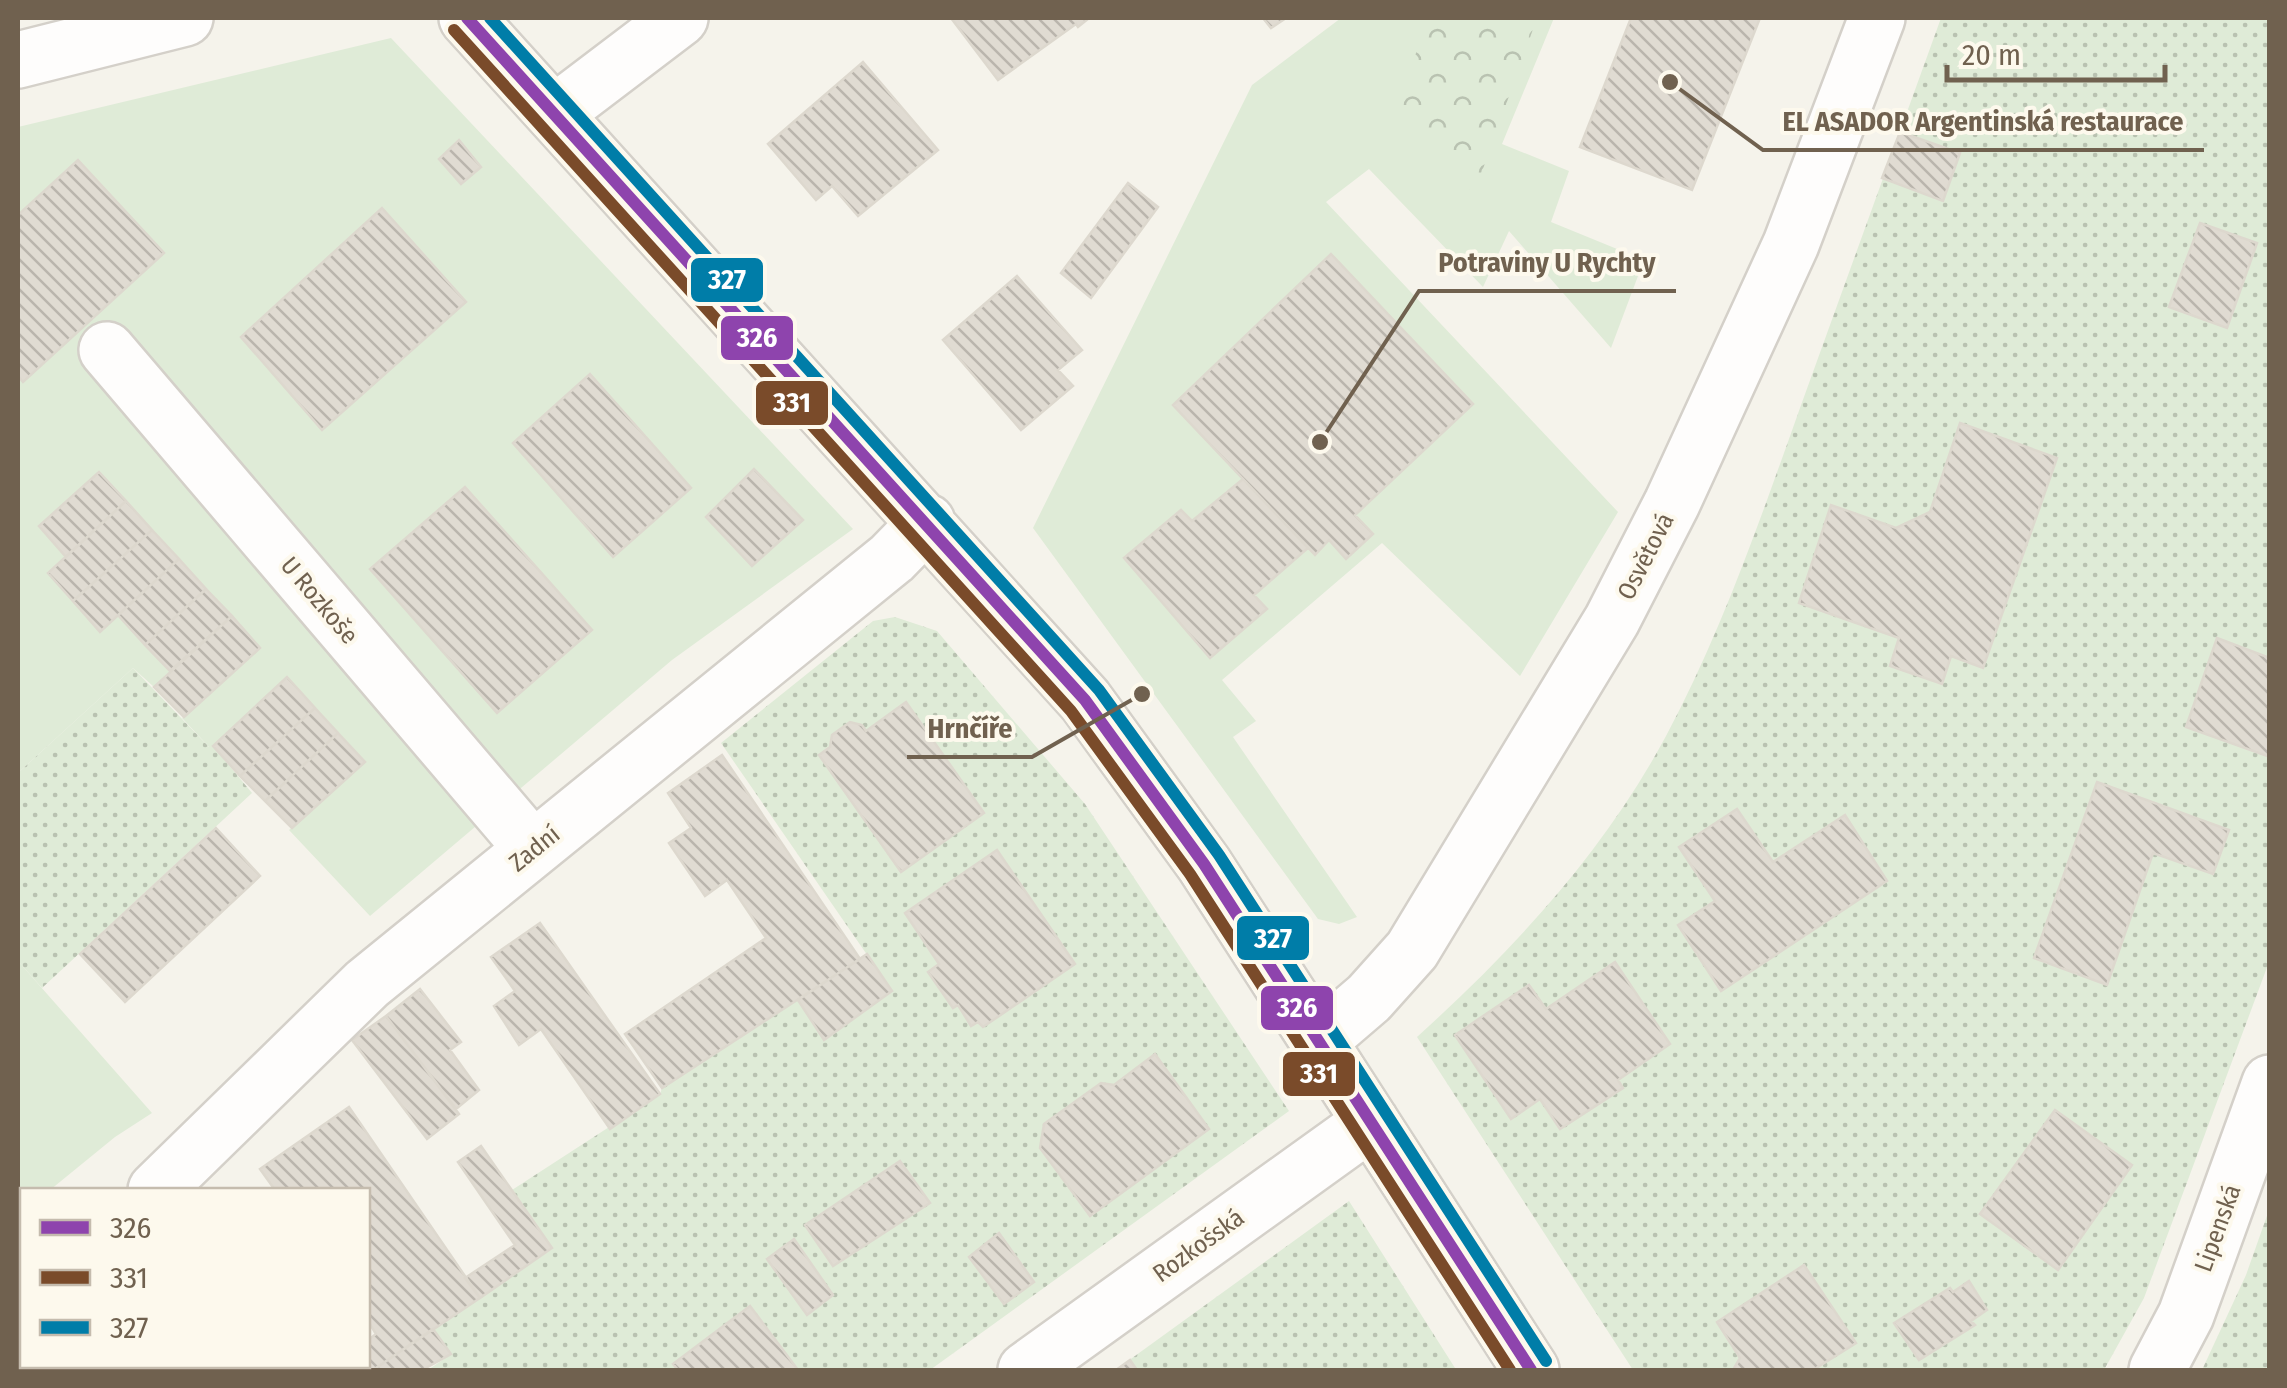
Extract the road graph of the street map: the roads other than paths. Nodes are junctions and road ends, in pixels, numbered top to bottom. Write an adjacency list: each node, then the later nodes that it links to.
1 (185, 18): 5 (street)
2 (467, 18): 6 (street)
3 (680, 18): 6 (street)
4 (1876, 18): 10 (street, Osvětová)
5 (18, 60)
6 (555, 113): 8 (street)
7 (107, 350): 9 (street, U Rozkoše)
8 (927, 522): 9 (street, Zadní); 10 (street)
9 (533, 849): 13 (street, Zadní)
10 (1320, 1040): 12 (street)
11 (2270, 1082): 16 (street, Lipenská)
12 (1372, 1122): 14 (street, Rozkošská); 15 (street)
13 (158, 1188)
14 (1026, 1370)
15 (1532, 1370)
16 (2156, 1370)

